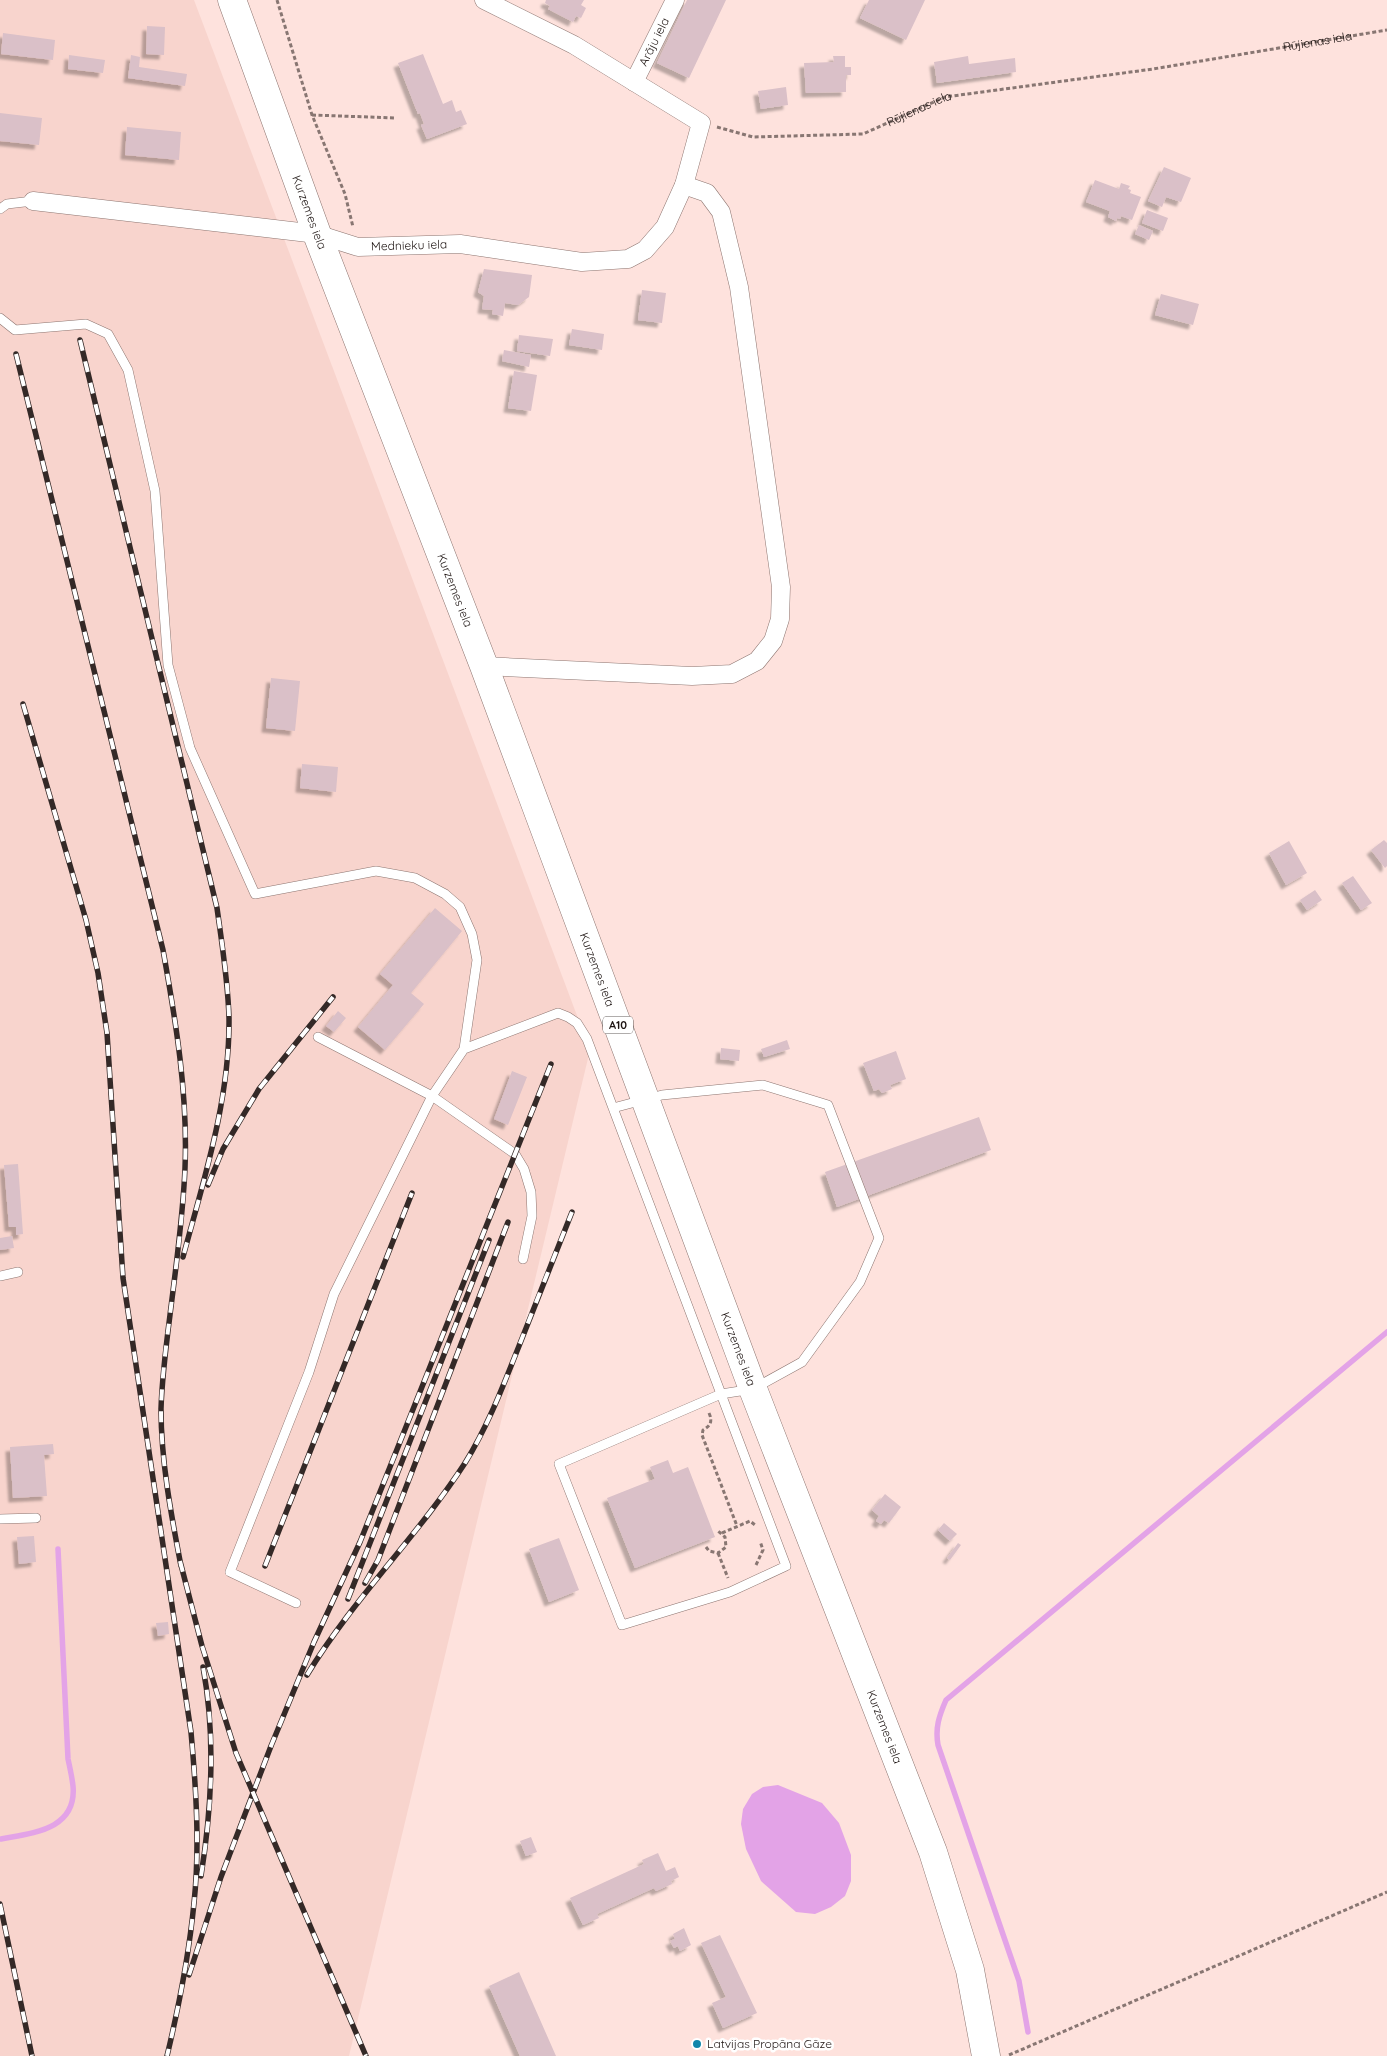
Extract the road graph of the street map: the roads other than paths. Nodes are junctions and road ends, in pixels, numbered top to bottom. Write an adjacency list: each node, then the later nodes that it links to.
1 (232, 0): 8 (highway, Kurzemes iela / A10)
2 (484, 0): 4 (street)
3 (675, 0): 4 (street, Arāju iela)
4 (634, 82): 5 (street, Mednieku iela)
5 (684, 185): 8 (street, Mednieku iela); 10 (street)
6 (33, 201): 7 (lane); 8 (street, Mednieku iela)
7 (0, 209)
8 (317, 234): 10 (highway, Kurzemes iela / A10)
9 (0, 318): 12 (lane)
10 (484, 666): 14 (highway, Kurzemes iela / A10)
11 (318, 1036): 13 (lane)
12 (464, 1049): 13 (lane); 15 (lane)
13 (432, 1096): 16 (lane); 23 (lane)
14 (644, 1098): 15 (lane); 19 (highway, Kurzemes iela / A10); 19 (lane)
15 (613, 1108): 20 (lane)
16 (523, 1260)
17 (18, 1272): 18 (lane)
18 (0, 1276)
19 (753, 1389): 20 (lane); 24 (highway, Kurzemes iela / A10)
20 (721, 1394): 20 (lane)
21 (36, 1518): 22 (lane)
22 (0, 1519)
23 (296, 1603)
24 (986, 2056)

